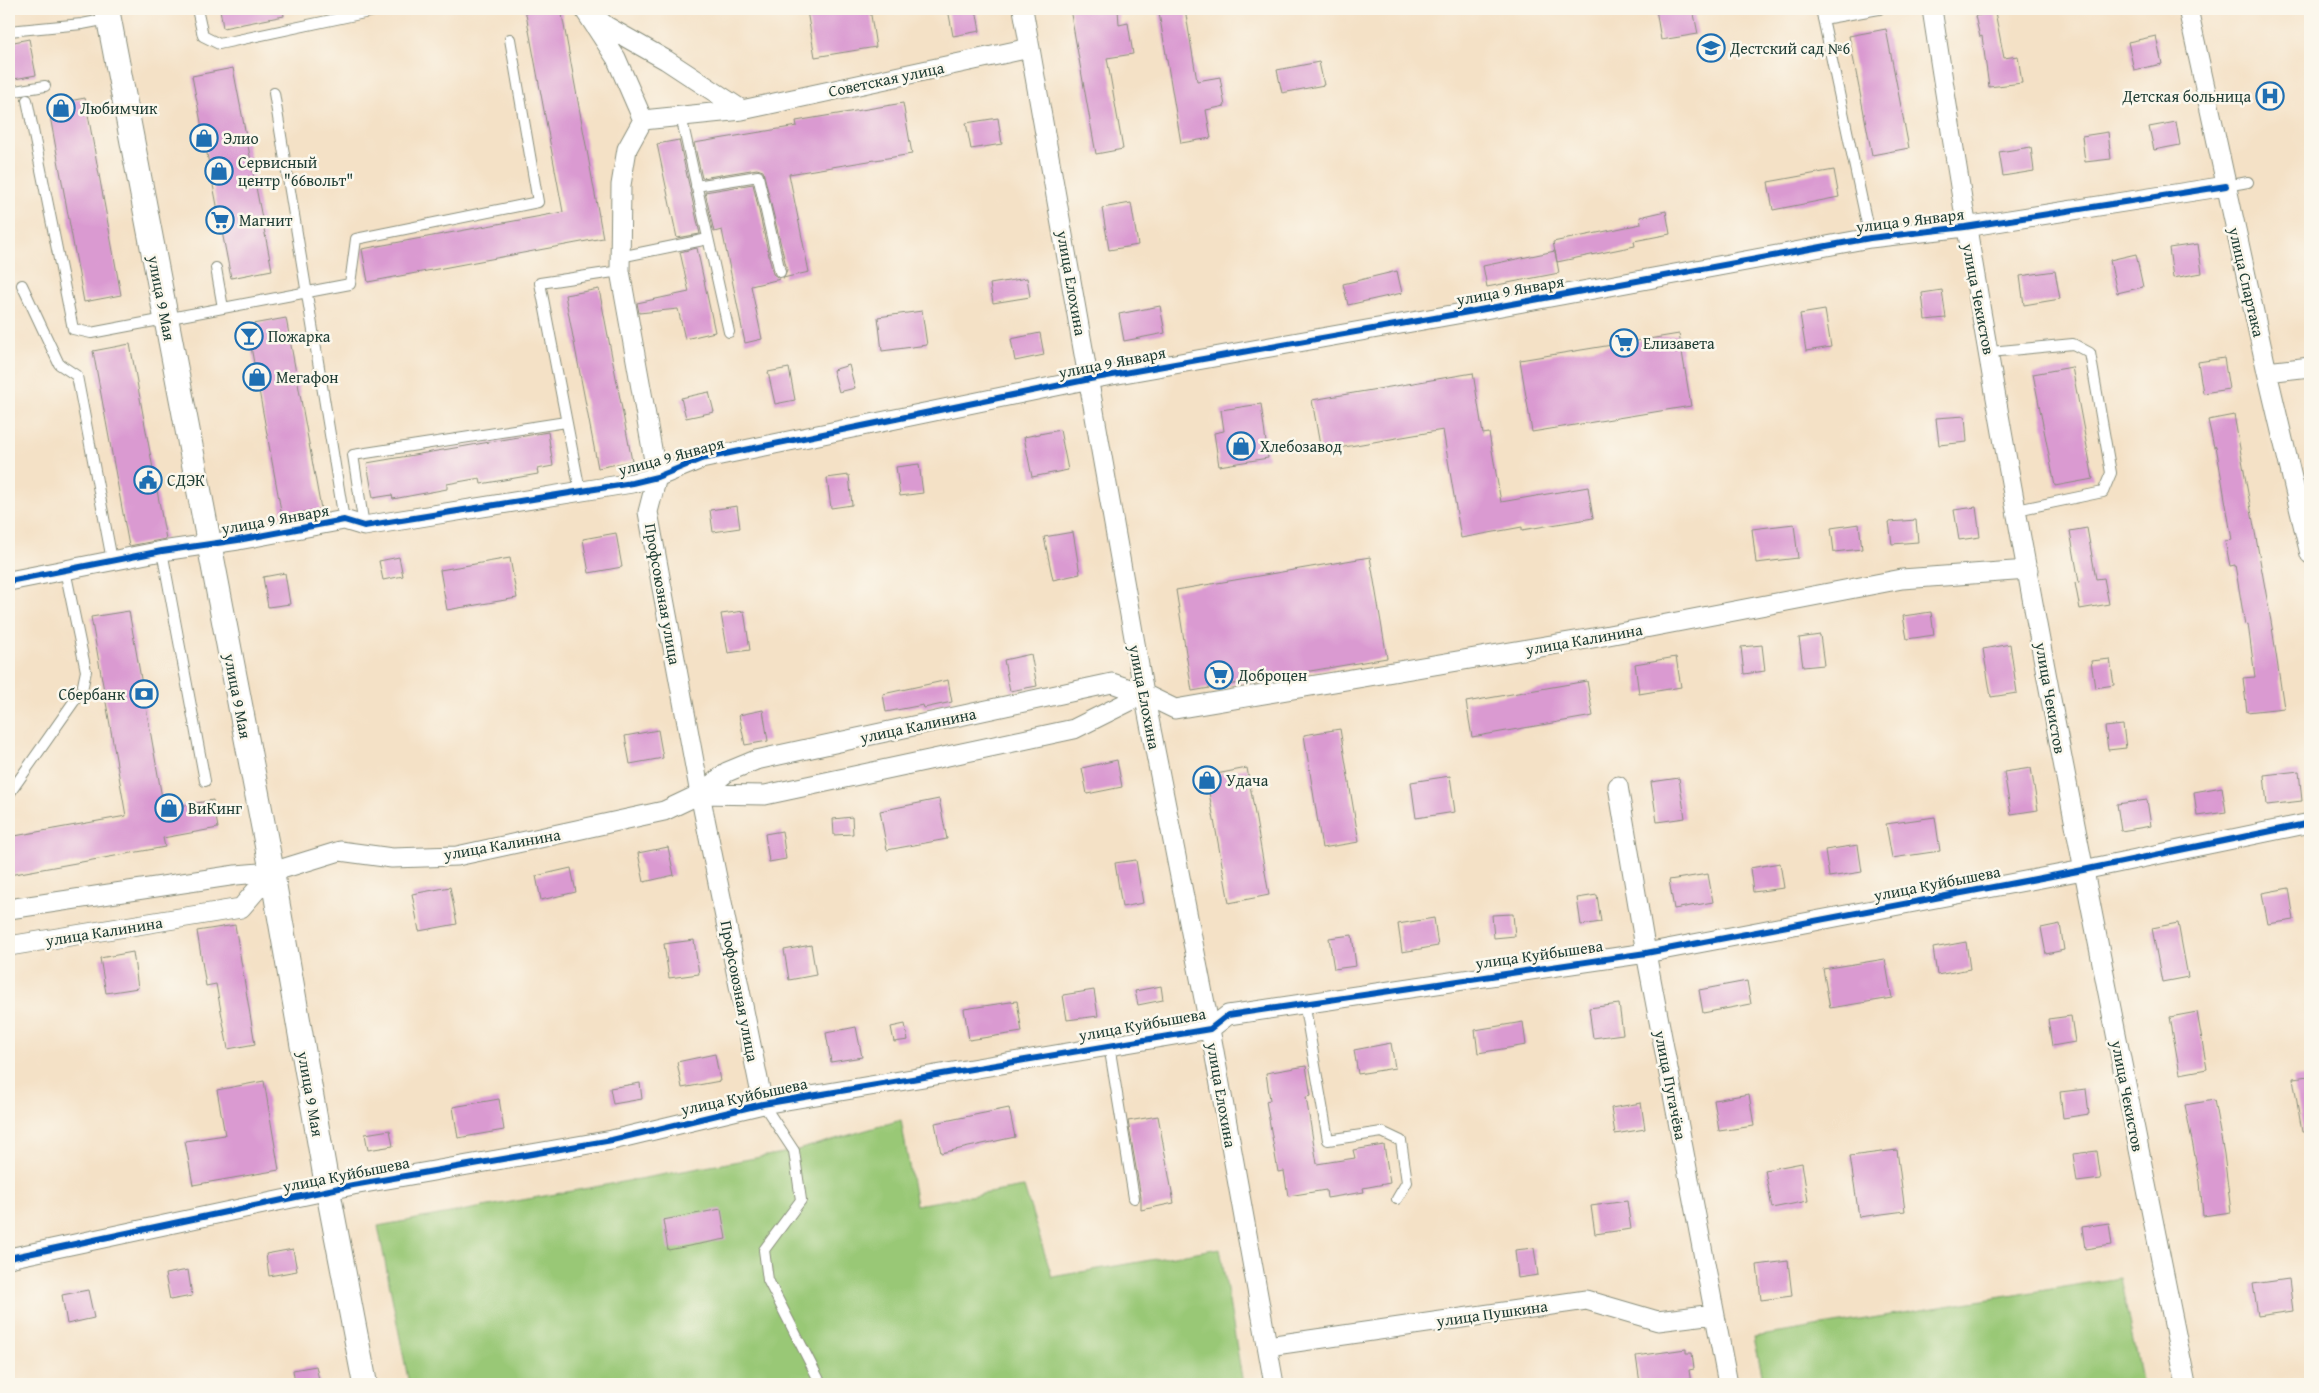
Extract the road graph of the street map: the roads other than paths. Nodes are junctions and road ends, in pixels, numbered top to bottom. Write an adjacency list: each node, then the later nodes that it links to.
1 (197, 9): 2 (lane)
2 (383, 9)
3 (586, 9): 17 (street); 19 (street)
4 (1023, 9): 12 (street, улица Елохина)
5 (1879, 9): 9 (lane)
6 (1932, 9): 23 (street, улица Чекистов)
7 (2188, 9): 22 (street, улица Спартака)
8 (107, 14): 10 (lane); 32 (street, улица 9 Мая)
9 (1822, 14): 24 (lane)
10 (9, 31)
11 (510, 39): 30 (lane)
12 (1030, 48): 17 (street, Советская улица); 37 (street, улица Елохина)
13 (45, 86): 14 (lane)
14 (9, 92)
15 (274, 93): 30 (lane)
16 (26, 100): 32 (lane)
17 (742, 110): 18 (street, Советская улица)
18 (681, 116): 19 (street, Советская улица); 21 (lane)
19 (643, 120): 26 (street, Профсоюзная улица)
20 (2248, 182): 22 (lane)
21 (696, 186): 25 (lane); 28 (lane)
22 (2226, 186): 23 (street, улица 9 Января); 36 (street, улица Спартака)
23 (1965, 226): 24 (street, улица 9 Января); 34 (street, улица Чекистов)
24 (1870, 238): 37 (street, улица 9 Января)
25 (708, 239): 26 (lane); 33 (lane)
26 (620, 264): 38 (lane); 39 (street, Профсоюзная улица)
27 (216, 268): 31 (lane)
28 (780, 272)
29 (22, 285): 47 (lane)
30 (308, 292): 31 (lane); 42 (lane)
31 (223, 308): 32 (lane)
32 (166, 319): 44 (street, улица 9 Мая)
33 (729, 332)
34 (1990, 352): 41 (street, улица Чекистов); 41 (lane)
35 (2310, 367): 36 (street)
36 (2267, 372): 46 (street, улица Спартака)
37 (1090, 379): 39 (street, улица 9 Января); 51 (street, улица Елохина)
38 (566, 422): 40 (lane); 43 (lane)
39 (657, 477): 40 (street, улица 9 Января); 55 (street, Профсоюзная улица)
40 (580, 490): 43 (street, улица 9 Января)
41 (2018, 510): 49 (street, улица Чекистов)
42 (344, 520): 43 (street, улица 9 Января); 44 (street, улица 9 Января)
43 (364, 526)
44 (208, 544): 45 (street, улица 9 Января); 58 (street, улица 9 Мая)
45 (162, 551): 47 (street, улица 9 Января); 52 (lane)
46 (2310, 554)
47 (112, 560): 48 (street, улица 9 Января)
48 (65, 570): 50 (street, улица 9 Января); 54 (lane)
49 (2028, 570): 51 (street, улица Калинина); 57 (street, улица Чекистов)
50 (9, 581)
51 (1144, 694): 55 (street, улица Калинина); 55 (street, улица Калинина); 63 (street, улица Елохина)
52 (205, 781)
53 (1618, 786): 61 (street, улица Пугачёва)
54 (9, 794)
55 (700, 794): 58 (street, улица Калинина); 65 (street, Профсоюзная улица)
56 (2308, 822): 57 (street, улица Куйбышева)
57 (2083, 870): 61 (street, улица Куйбышева); 76 (street, улица Чекистов)
58 (272, 872): 59 (street, улица Калинина); 60 (street, улица Калинина); 66 (street, улица 9 Мая)
59 (9, 909)
60 (9, 946)
61 (1646, 953): 62 (street, улица Куйбышева); 70 (street, улица Пугачёва)
62 (1304, 1002): 63 (street, улица Куйбышева); 68 (lane)
63 (1210, 1029): 64 (street, улица Куйбышева); 71 (street, улица Елохина)
64 (1109, 1045): 65 (street, улица Куйбышева); 67 (lane)
65 (763, 1104): 66 (street, улица Куйбышева); 73 (lane)
66 (328, 1191): 69 (street, улица Куйбышева); 72 (street, улица 9 Мая)
67 (1134, 1198)
68 (1397, 1199)
69 (9, 1258)
70 (1714, 1314): 71 (street, улица Пушкина); 75 (street, улица Пугачёва)
71 (1268, 1346): 74 (street, улица Елохина)
72 (365, 1384)
73 (821, 1384)
74 (1274, 1384)
75 (1728, 1384)
76 (2186, 1384)

